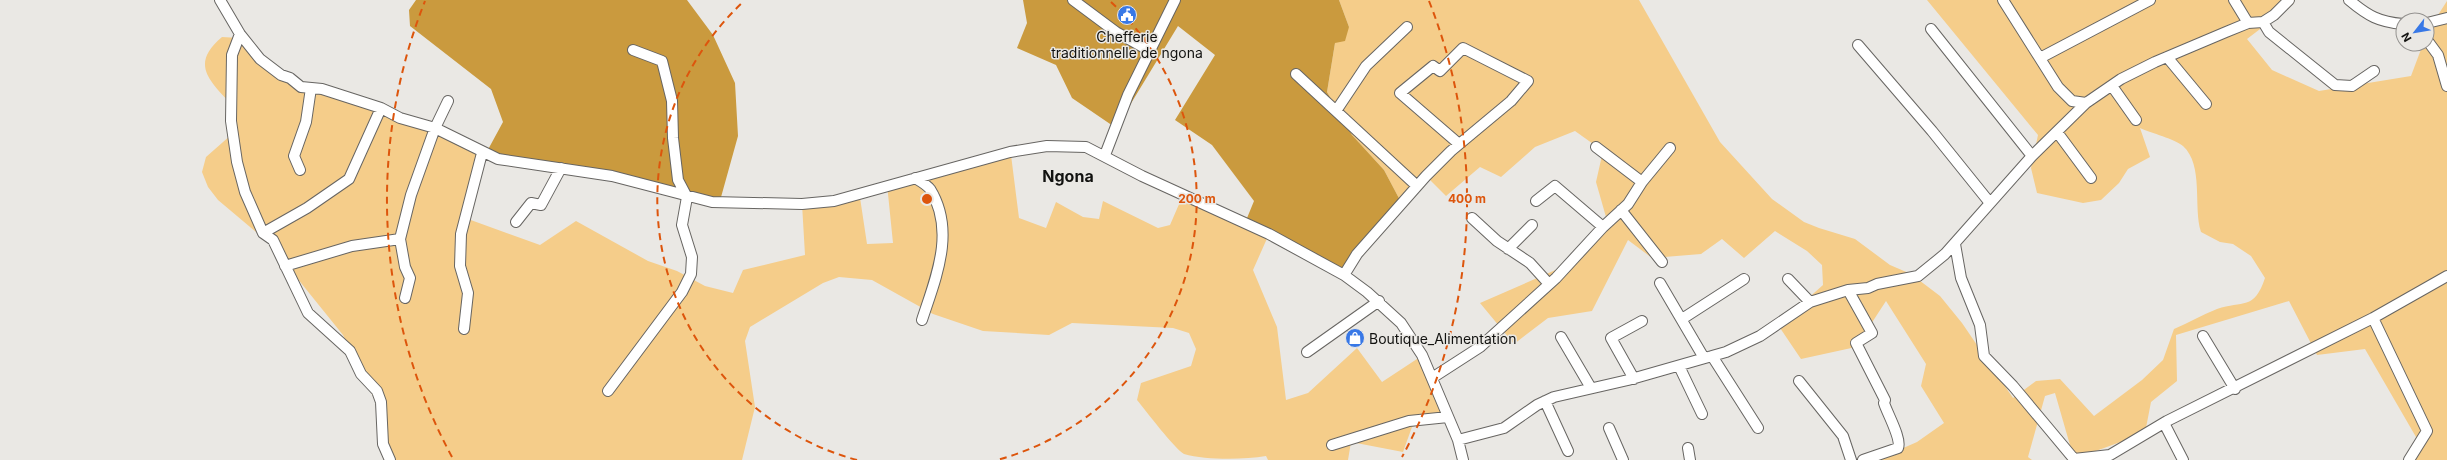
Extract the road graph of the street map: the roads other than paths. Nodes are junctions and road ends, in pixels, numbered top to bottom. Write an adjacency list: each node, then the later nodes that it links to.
1 (220, 0): 16 (street)
2 (1073, 0): 19 (street)
3 (1175, 0): 19 (street)
4 (2150, 0): 22 (street)
5 (2234, 0): 12 (street)
6 (2289, 0): 11 (street)
7 (2349, 0): 13 (street)
8 (2007, 1): 22 (street)
9 (2447, 18): 10 (street)
10 (2435, 21)
11 (2263, 22): 12 (street); 23 (street)
12 (2248, 23): 21 (street)
13 (2395, 24)
14 (1407, 27): 32 (street)
15 (1931, 29): 41 (street)
16 (240, 34): 27 (street); 56 (street)
17 (1858, 45): 50 (street)
18 (633, 50): 48 (street)
19 (1150, 51): 40 (street)
20 (2435, 51): 26 (street)
21 (2167, 57): 25 (street); 30 (street)
22 (2040, 58): 29 (street)
23 (2374, 71)
24 (1296, 74): 32 (street)
25 (2112, 86): 29 (street); 33 (street)
26 (2447, 86)
27 (311, 88): 31 (street); 43 (street)
28 (448, 102): 34 (street)
29 (2086, 103): 35 (street)
30 (2206, 104)
31 (381, 108): 34 (street); 56 (street)
32 (1336, 111): 47 (street)
33 (2136, 120)
34 (435, 128): 39 (street); 57 (street)
35 (2057, 132): 41 (street); 45 (street)
36 (1458, 144): 36 (street); 47 (street)
37 (1596, 148): 46 (street)
38 (1670, 148): 46 (street)
39 (482, 153): 42 (street); 76 (street)
40 (1105, 155): 44 (street); 62 (street)
41 (2032, 156): 50 (street)
42 (560, 168): 48 (street); 53 (street)
43 (300, 170)
44 (915, 178): 48 (street); 74 (street)
45 (2090, 178)
46 (1642, 182): 51 (street)
47 (1418, 186): 62 (street)
48 (687, 197): 87 (street)
49 (1536, 201): 55 (street)
50 (1990, 202): 58 (street)
51 (1621, 210): 55 (street); 60 (street)
52 (1472, 218): 59 (street)
53 (516, 222)
54 (1532, 226): 59 (street)
55 (1603, 227): 67 (street)
56 (263, 233): 61 (street)
57 (400, 239): 61 (street); 69 (street)
58 (1955, 244): 68 (street); 91 (street)
59 (1508, 249): 67 (street)
60 (1662, 262)
61 (285, 266): 98 (street)
62 (1344, 274): 70 (street)
63 (2447, 276): 72 (street)
64 (1744, 279): 73 (street)
65 (1788, 279): 71 (street)
66 (1660, 283): 73 (street)
67 (1549, 284): 82 (street)
68 (1848, 290): 71 (street); 103 (street)
69 (404, 298)
70 (1379, 301): 79 (street); 82 (street)
71 (1810, 302): 80 (street)
72 (2373, 318): 86 (street); 105 (street)
73 (1682, 319): 80 (street)
74 (922, 320)
75 (1642, 321): 83 (street)
76 (464, 329)
77 (2203, 336): 86 (street)
78 (1561, 337): 85 (street)
79 (1307, 352)
80 (1708, 357): 81 (street); 93 (street)
81 (1679, 366): 83 (street); 89 (street)
82 (1432, 378): 90 (street)
83 (1634, 379): 85 (street)
84 (1799, 381): 102 (street)
85 (1592, 388): 88 (street)
86 (2235, 389): 91 (street)
87 (608, 391)
88 (1545, 401): 94 (street); 97 (street)
89 (1702, 414)
90 (1448, 417): 94 (street); 95 (street)
91 (2164, 423): 104 (street)
92 (1609, 428): 100 (street)
93 (1758, 428)
94 (1458, 440): 99 (street)
95 (1332, 445)
96 (1688, 448): 101 (street)
97 (1568, 451)
98 (390, 460)
99 (1463, 460)
100 (1623, 460)
101 (1690, 460)
102 (1851, 460)
103 (1863, 460)
104 (2183, 460)
105 (2409, 460)

